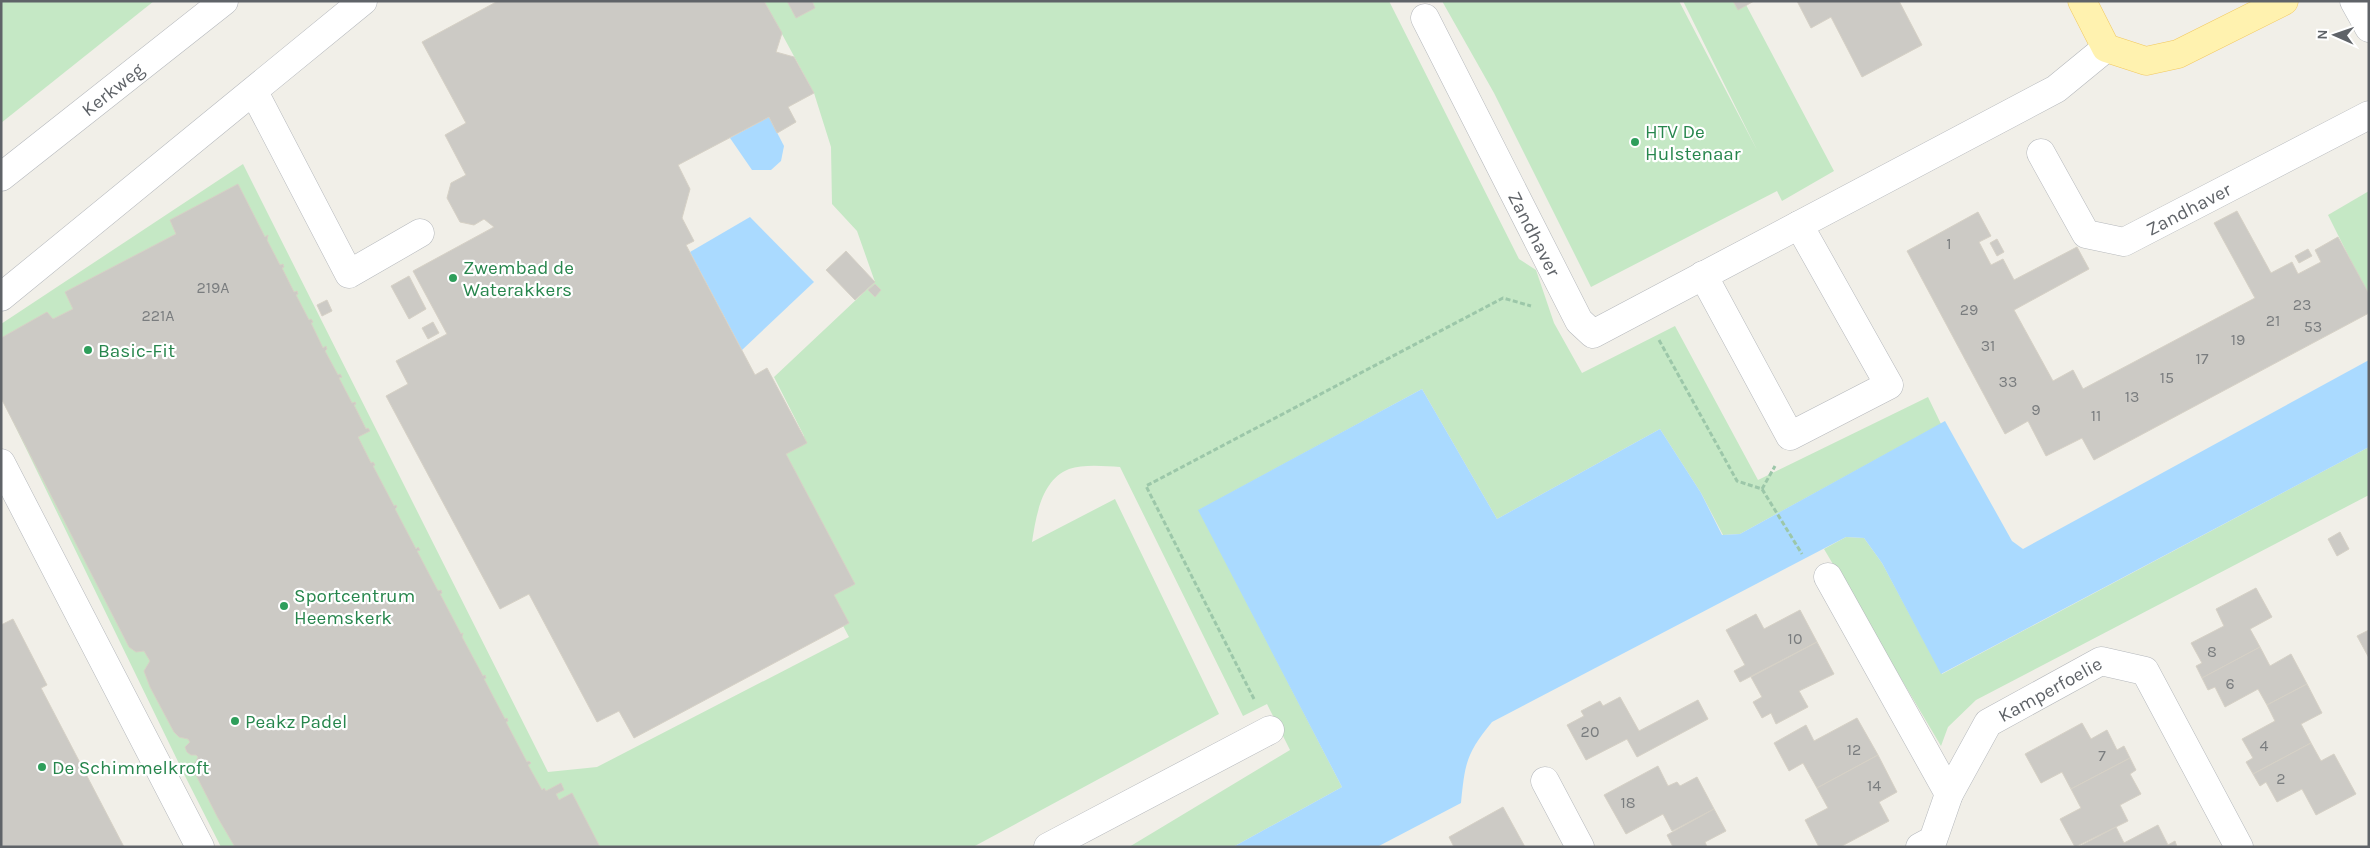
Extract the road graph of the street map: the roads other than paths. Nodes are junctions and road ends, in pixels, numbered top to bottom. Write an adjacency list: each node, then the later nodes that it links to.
1 (224, 1): 12 (street, Kerkweg)
2 (363, 1): 9 (street)
3 (2082, 1): 8 (main road)
4 (2284, 1): 8 (main road)
5 (2354, 1): 7 (street)
6 (1425, 18): 15 (street, Zandhaver)
7 (2369, 28)
8 (2106, 48): 13 (street)
9 (254, 92): 14 (street); 16 (street)
10 (2369, 115): 11 (street, Zandhaver)
11 (2041, 153)
12 (1, 177)
13 (1799, 225): 15 (street); 15 (street)
14 (420, 233)
15 (1704, 275)
16 (1, 296)
17 (1, 463): 22 (street)
18 (1818, 570): 21 (street)
19 (1270, 730): 23 (street)
20 (1545, 781): 24 (street)
21 (1949, 794): 25 (street, Kamperfoelie); 26 (street, Kamperfoelie)
22 (200, 847)
23 (1048, 847)
24 (1580, 847)
25 (1920, 847)
26 (2239, 847)

